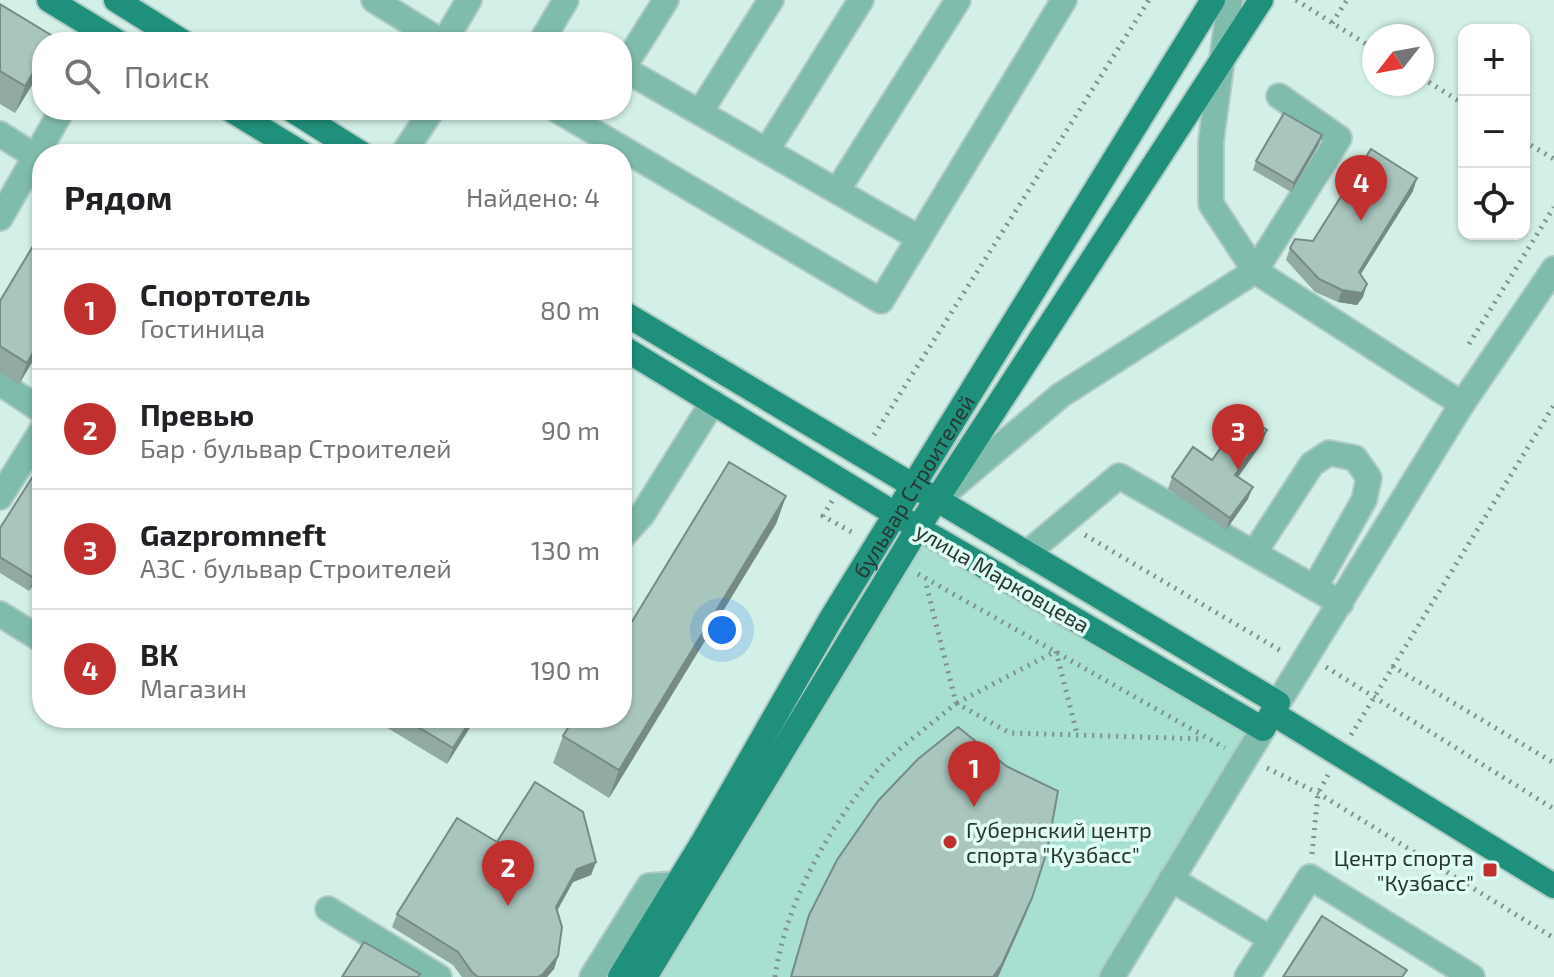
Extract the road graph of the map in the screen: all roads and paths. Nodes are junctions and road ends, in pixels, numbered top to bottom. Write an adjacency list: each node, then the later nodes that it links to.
1 (49, 0): 18 (main road)
2 (374, 0): 21 (street)
3 (469, 0): 22 (street)
4 (566, 0): 23 (street)
5 (666, 0): 25 (street)
6 (771, 0): 31 (street)
7 (861, 0): 44 (street)
8 (958, 0): 49 (street)
9 (1064, 0): 52 (street)
10 (1149, 0): 64 (path)
11 (1213, 0): 65 (main road, бульвар Строителей)
12 (1230, 0): 26 (street)
13 (1261, 0): 26 (main road, бульвар Строителей)
14 (1296, 0): 17 (path)
15 (1347, 0): 17 (path)
16 (120, 2): 19 (street); 20 (main road)
17 (1332, 23): 24 (path)
18 (98, 32)
19 (112, 32)
20 (167, 32)
21 (427, 32)
22 (449, 32)
23 (547, 32)
24 (1362, 42)
25 (632, 53)
26 (1222, 61): 54 (street); 67 (main road, бульвар Строителей)
27 (632, 74): 31 (street)
28 (1434, 85): 30 (path)
29 (1279, 96): 54 (street)
30 (1458, 100)
31 (700, 112): 44 (street)
32 (56, 120): 38 (street)
33 (247, 120): 39 (main road)
34 (308, 120): 40 (main road)
35 (425, 120): 41 (street)
36 (574, 120): 42 (street)
37 (0, 134): 45 (street)
38 (40, 144)
39 (287, 144)
40 (346, 144)
41 (410, 144)
42 (615, 144)
43 (1530, 145): 48 (path)
44 (767, 150): 49 (street)
45 (32, 154)
46 (632, 154): 52 (street)
47 (32, 157): 51 (street)
48 (1554, 159)
49 (837, 191): 52 (street)
50 (1554, 207): 57 (path)
51 (0, 218)
52 (919, 238)
53 (1554, 269): 61 (street)
54 (1255, 271): 61 (street); 67 (street)
55 (632, 318): 64 (main road)
56 (632, 353): 59 (main road, улица Марковцева)
57 (1461, 356)
58 (0, 383): 60 (street)
59 (713, 402): 68 (main road, улица Марковцева); 70 (street)
60 (32, 404)
61 (1462, 404): 77 (street)
62 (1554, 405): 82 (path)
63 (32, 446): 66 (street)
64 (860, 457): 65 (main road)
65 (912, 484): 67 (main road, улица Марковцева); 68 (main road, бульвар Строителей)
66 (0, 497)
67 (937, 500): 71 (main road, бульвар Строителей); 73 (main road, улица Марковцева)
68 (895, 514): 71 (main road, улица Марковцева); 95 (main road, бульвар Строителей)
69 (1064, 522): 72 (street); 73 (street); 81 (path)
70 (632, 526)
71 (918, 528): 74 (main road, бульвар Строителей); 85 (main road, улица Марковцева)
72 (1254, 553): 76 (street); 76 (street)
73 (1026, 554): 85 (main road, улица Марковцева)
74 (899, 560): 75 (path); 101 (main road, бульвар Строителей)
75 (925, 579): 80 (path); 84 (path)
76 (1315, 587): 77 (street)
77 (1341, 603): 81 (street)
78 (0, 614): 79 (street)
79 (32, 634)
80 (1056, 651): 84 (path); 86 (path); 87 (path)
81 (1304, 662): 83 (path); 85 (street)
82 (1392, 666): 83 (path); 90 (path)
83 (1374, 696): 88 (path); 92 (path)
84 (956, 703): 86 (path); 105 (path)
85 (1271, 715): 88 (main road, улица Марковцева); 89 (street)
86 (1077, 734): 87 (path)
87 (1205, 739): 89 (path)
88 (1340, 755): 91 (path); 96 (main road, улица Марковцева)
89 (1247, 759): 91 (path); 94 (street)
90 (1554, 763)
91 (1318, 793): 93 (path); 98 (path)
92 (1554, 809)
93 (1310, 877): 99 (street); 100 (street)
94 (1171, 879): 99 (street); 106 (street)
95 (677, 884): 103 (street); 104 (main road, бульвар Строителей)
96 (1554, 886)
97 (328, 909): 102 (street)
98 (1554, 938)
99 (1271, 939): 107 (street)
100 (1442, 969): 108 (street)
101 (654, 972)
102 (439, 977)
103 (592, 977)
104 (620, 977)
105 (775, 977)
106 (1112, 977)
107 (1247, 977)
108 (1472, 977)

